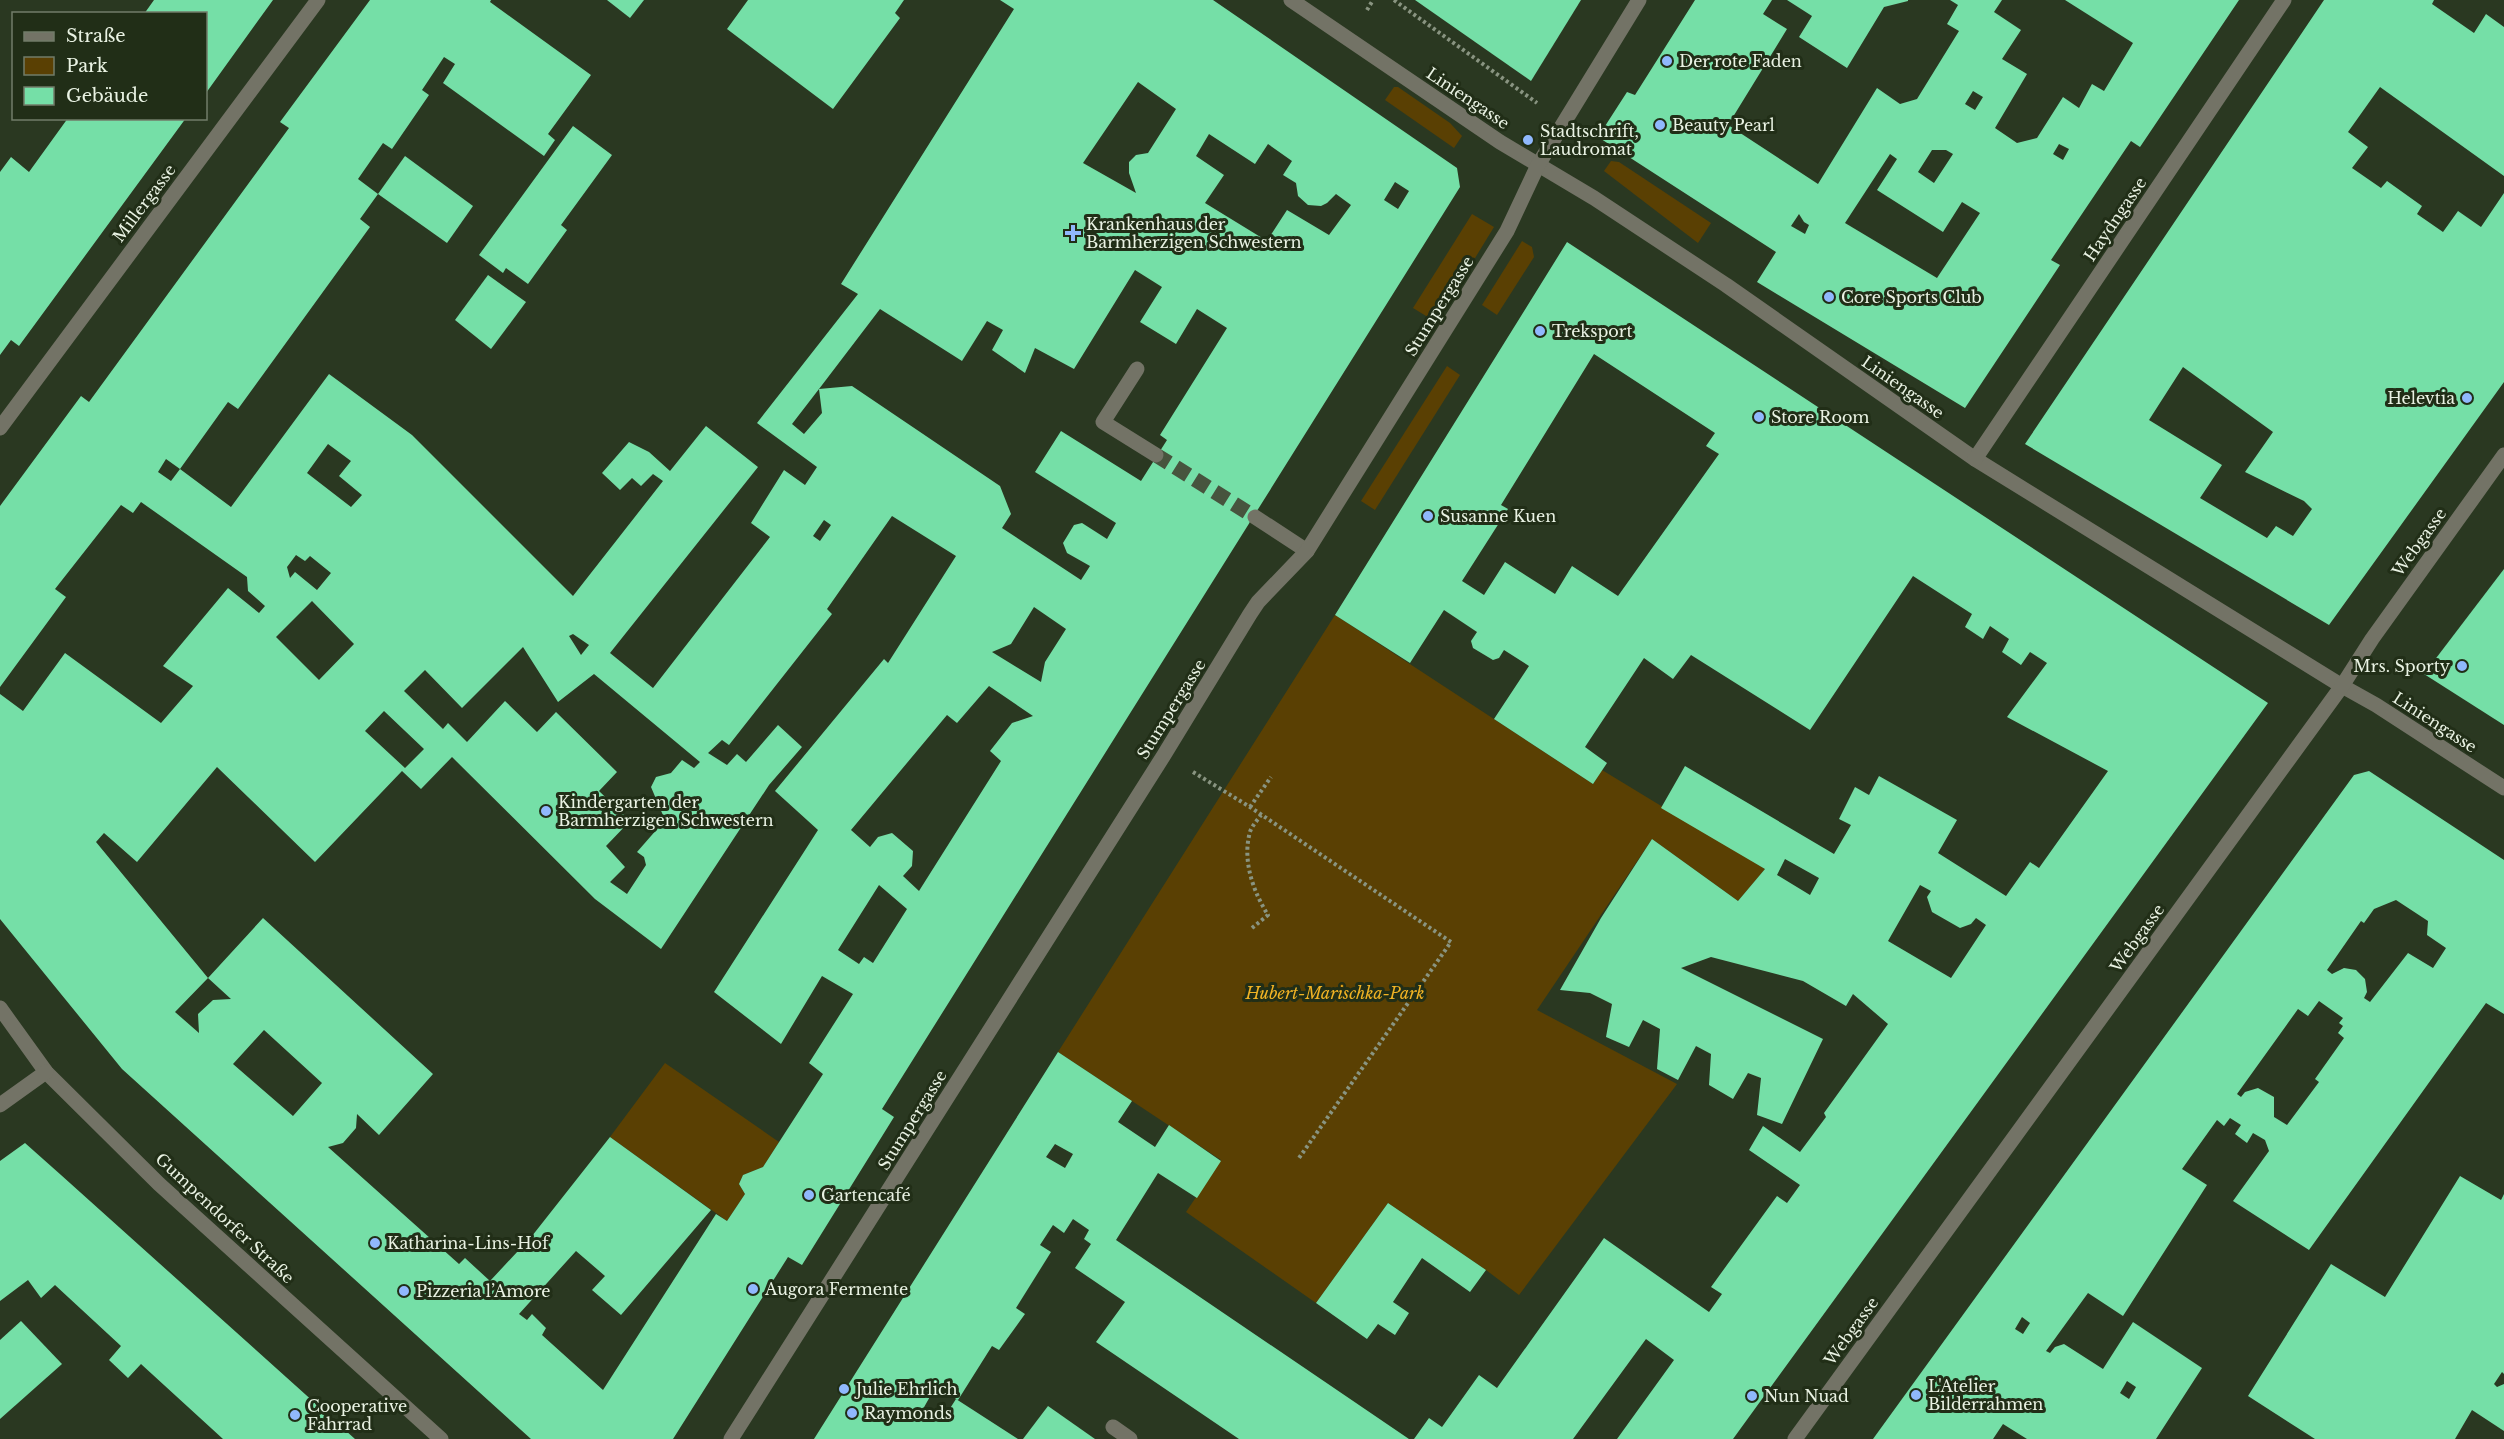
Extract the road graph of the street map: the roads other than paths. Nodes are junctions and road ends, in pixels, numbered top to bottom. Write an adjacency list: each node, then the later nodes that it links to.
1 (318, 0): 7 (street, Millergasse)
2 (1291, 0): 5 (street, Liniengasse)
3 (1639, 0): 5 (street, Stumpergasse)
4 (2284, 0): 10 (street, Haydngasse)
5 (1538, 165): 10 (street, Liniengasse); 12 (street, Stumpergasse)
6 (1137, 369): 8 (street)
7 (0, 428)
8 (1156, 455)
9 (2504, 455): 13 (street, Webgasse)
10 (1975, 459): 13 (street, Liniengasse)
11 (1255, 518): 12 (street)
12 (1307, 551): 20 (street, Stumpergasse)
13 (2342, 686): 14 (street, Liniengasse); 22 (street, Webgasse)
14 (2504, 788)
15 (0, 1008): 16 (street, Gumpendorfer Straße)
16 (46, 1072): 17 (street); 19 (street, Gumpendorfer Straße)
17 (0, 1105)
18 (1113, 1427): 21 (street)
19 (441, 1439)
20 (731, 1439)
21 (1130, 1439)
22 (1795, 1439)

